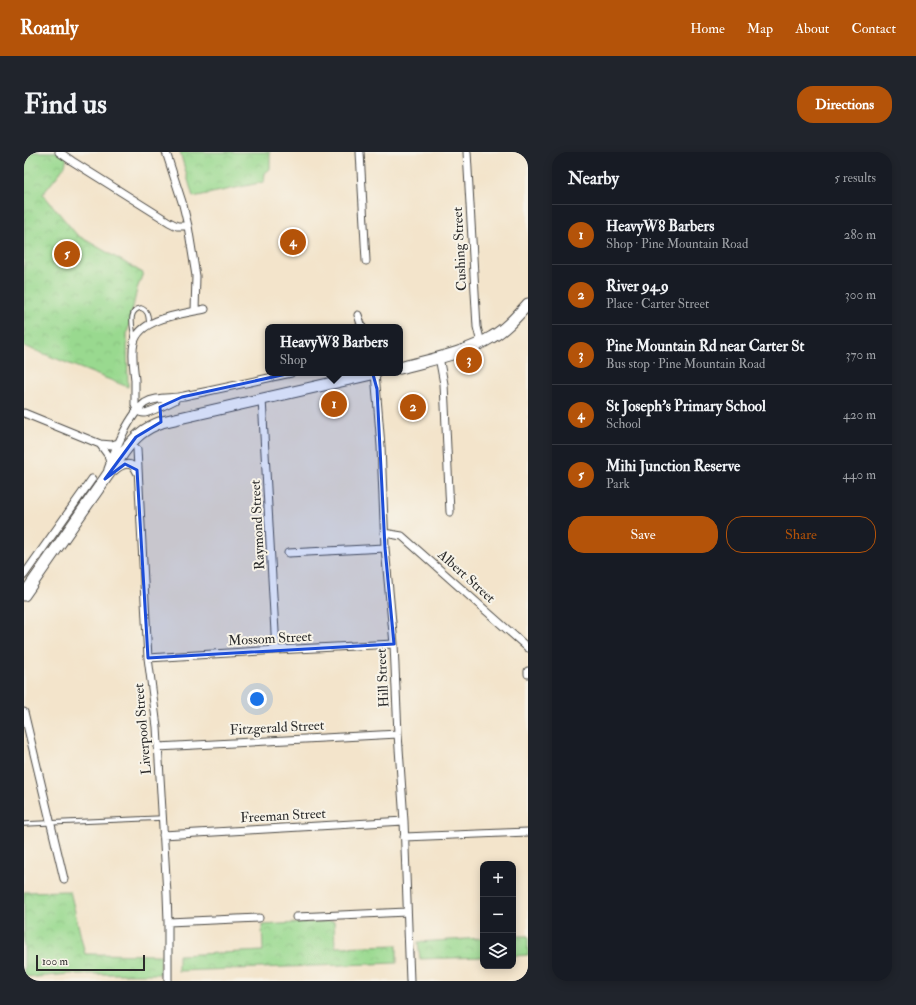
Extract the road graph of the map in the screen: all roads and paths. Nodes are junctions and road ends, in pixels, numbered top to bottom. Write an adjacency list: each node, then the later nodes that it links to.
1 (59, 152): 5 (street)
2 (166, 152): 5 (street)
3 (360, 152): 6 (street)
4 (467, 152): 14 (street, Cushing Street)
5 (188, 226): 9 (street)
6 (366, 260)
7 (528, 304): 14 (main road)
8 (205, 310): 9 (street)
9 (195, 311): 11 (street)
10 (358, 315): 12 (street)
11 (149, 324): 13 (street); 13 (lane)
12 (361, 324)
13 (134, 343): 20 (street)
14 (481, 343): 15 (main road)
15 (439, 357): 16 (main road); 35 (street)
16 (403, 367)
17 (277, 376): 21 (street)
18 (362, 376): 23 (main road)
19 (375, 376): 36 (street, Hill Street)
20 (135, 389): 22 (street); 25 (street)
21 (182, 397): 22 (street); 24 (street)
22 (151, 400): 24 (street); 25 (street)
23 (262, 400): 27 (main road); 43 (street, Raymond Street)
24 (160, 406): 25 (street); 27 (street)
25 (138, 410): 28 (street)
26 (24, 413): 29 (street)
27 (162, 422): 34 (main road)
28 (118, 443): 29 (street); 31 (street)
29 (100, 444): 31 (street)
30 (137, 449): 32 (street, Liverpool Street)
31 (110, 463): 34 (street)
32 (138, 475): 34 (street); 44 (street, Liverpool Street)
33 (92, 479): 39 (street)
34 (105, 479): 40 (main road)
35 (450, 512)
36 (384, 533): 37 (street, Hill Street); 42 (street, Albert Street)
37 (384, 548): 38 (street); 41 (street, Hill Street)
38 (288, 553)
39 (24, 575)
40 (24, 595)
41 (394, 644): 43 (street, Mossom Street); 46 (street, Hill Street)
42 (528, 648)
43 (276, 650): 44 (street, Mossom Street)
44 (148, 658): 47 (street, Liverpool Street)
45 (24, 712): 50 (street)
46 (398, 734): 47 (street, Fitzgerald Street); 49 (street, Hill Street)
47 (158, 747): 48 (street, Liverpool Street)
48 (162, 818): 50 (lane); 53 (street, Liverpool Street)
49 (404, 821): 53 (street, Freeman Street); 54 (street, Hill Street)
50 (49, 823): 51 (lane); 55 (street)
51 (24, 824)
52 (528, 832): 54 (street)
53 (163, 835): 59 (street, Liverpool Street)
54 (404, 837): 56 (street, Hill Street)
55 (64, 879)
56 (407, 912): 57 (street); 61 (street, Hill Street)
57 (296, 917)
58 (259, 918): 59 (street)
59 (168, 922): 60 (street, Liverpool Street)
60 (168, 981)
61 (410, 981)

